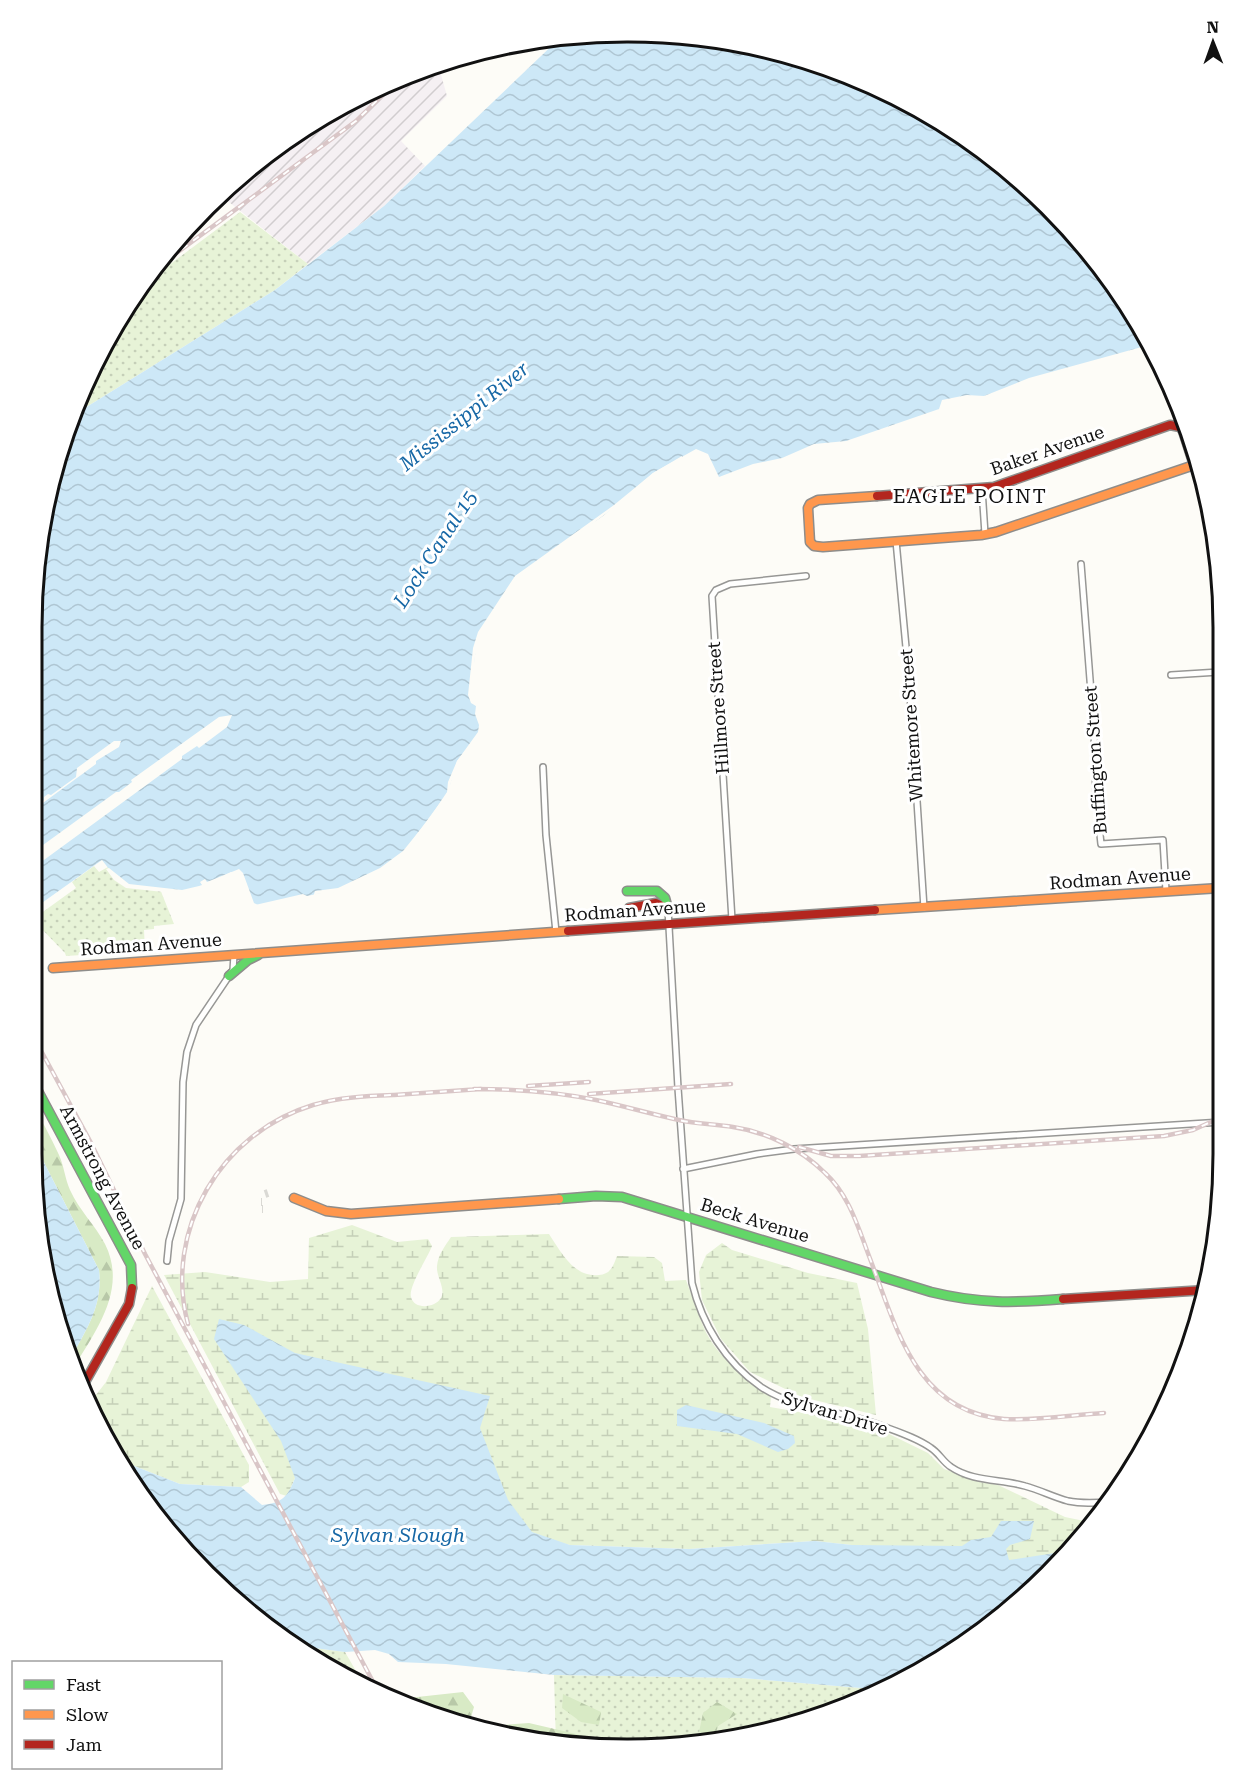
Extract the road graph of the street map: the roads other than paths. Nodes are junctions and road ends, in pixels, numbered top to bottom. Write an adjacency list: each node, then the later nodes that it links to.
1 (1177, 426): 3 (street, Baker Avenue)
2 (1190, 466): 4 (street)
3 (982, 489): 4 (street); 5 (street, Baker Avenue)
4 (985, 534): 5 (street)
5 (896, 541): 16 (street, Whitemore Street)
6 (1081, 564): 13 (street, Buffington Street)
7 (806, 576): 17 (street, Hillmore Street)
8 (1213, 672): 9 (street)
9 (1171, 675)
10 (543, 767): 19 (street)
11 (1213, 888): 13 (street, Rodman Avenue)
12 (627, 891): 15 (street)
13 (1166, 891): 16 (street, Rodman Avenue)
14 (629, 908): 15 (street)
15 (668, 909): 18 (street, Sylvan Drive)
16 (924, 909): 17 (street, Rodman Avenue)
17 (732, 920): 18 (street, Rodman Avenue)
18 (668, 925): 19 (street, Rodman Avenue); 26 (street, Sylvan Drive)
19 (556, 932): 20 (street, Rodman Avenue)
20 (262, 953): 21 (street, Rodman Avenue); 23 (street)
21 (234, 955): 22 (street, Rodman Avenue); 23 (street)
22 (53, 968)
23 (229, 976): 29 (street)
24 (42, 1099): 31 (street, Armstrong Avenue)
25 (1213, 1123): 26 (street)
26 (683, 1169): 28 (street, Sylvan Drive)
27 (294, 1198): 28 (street, Beck Avenue)
28 (687, 1216): 30 (street, Beck Avenue); 32 (street, Sylvan Drive)
29 (167, 1261)
30 (1196, 1291)
31 (87, 1378)
32 (1098, 1501)

